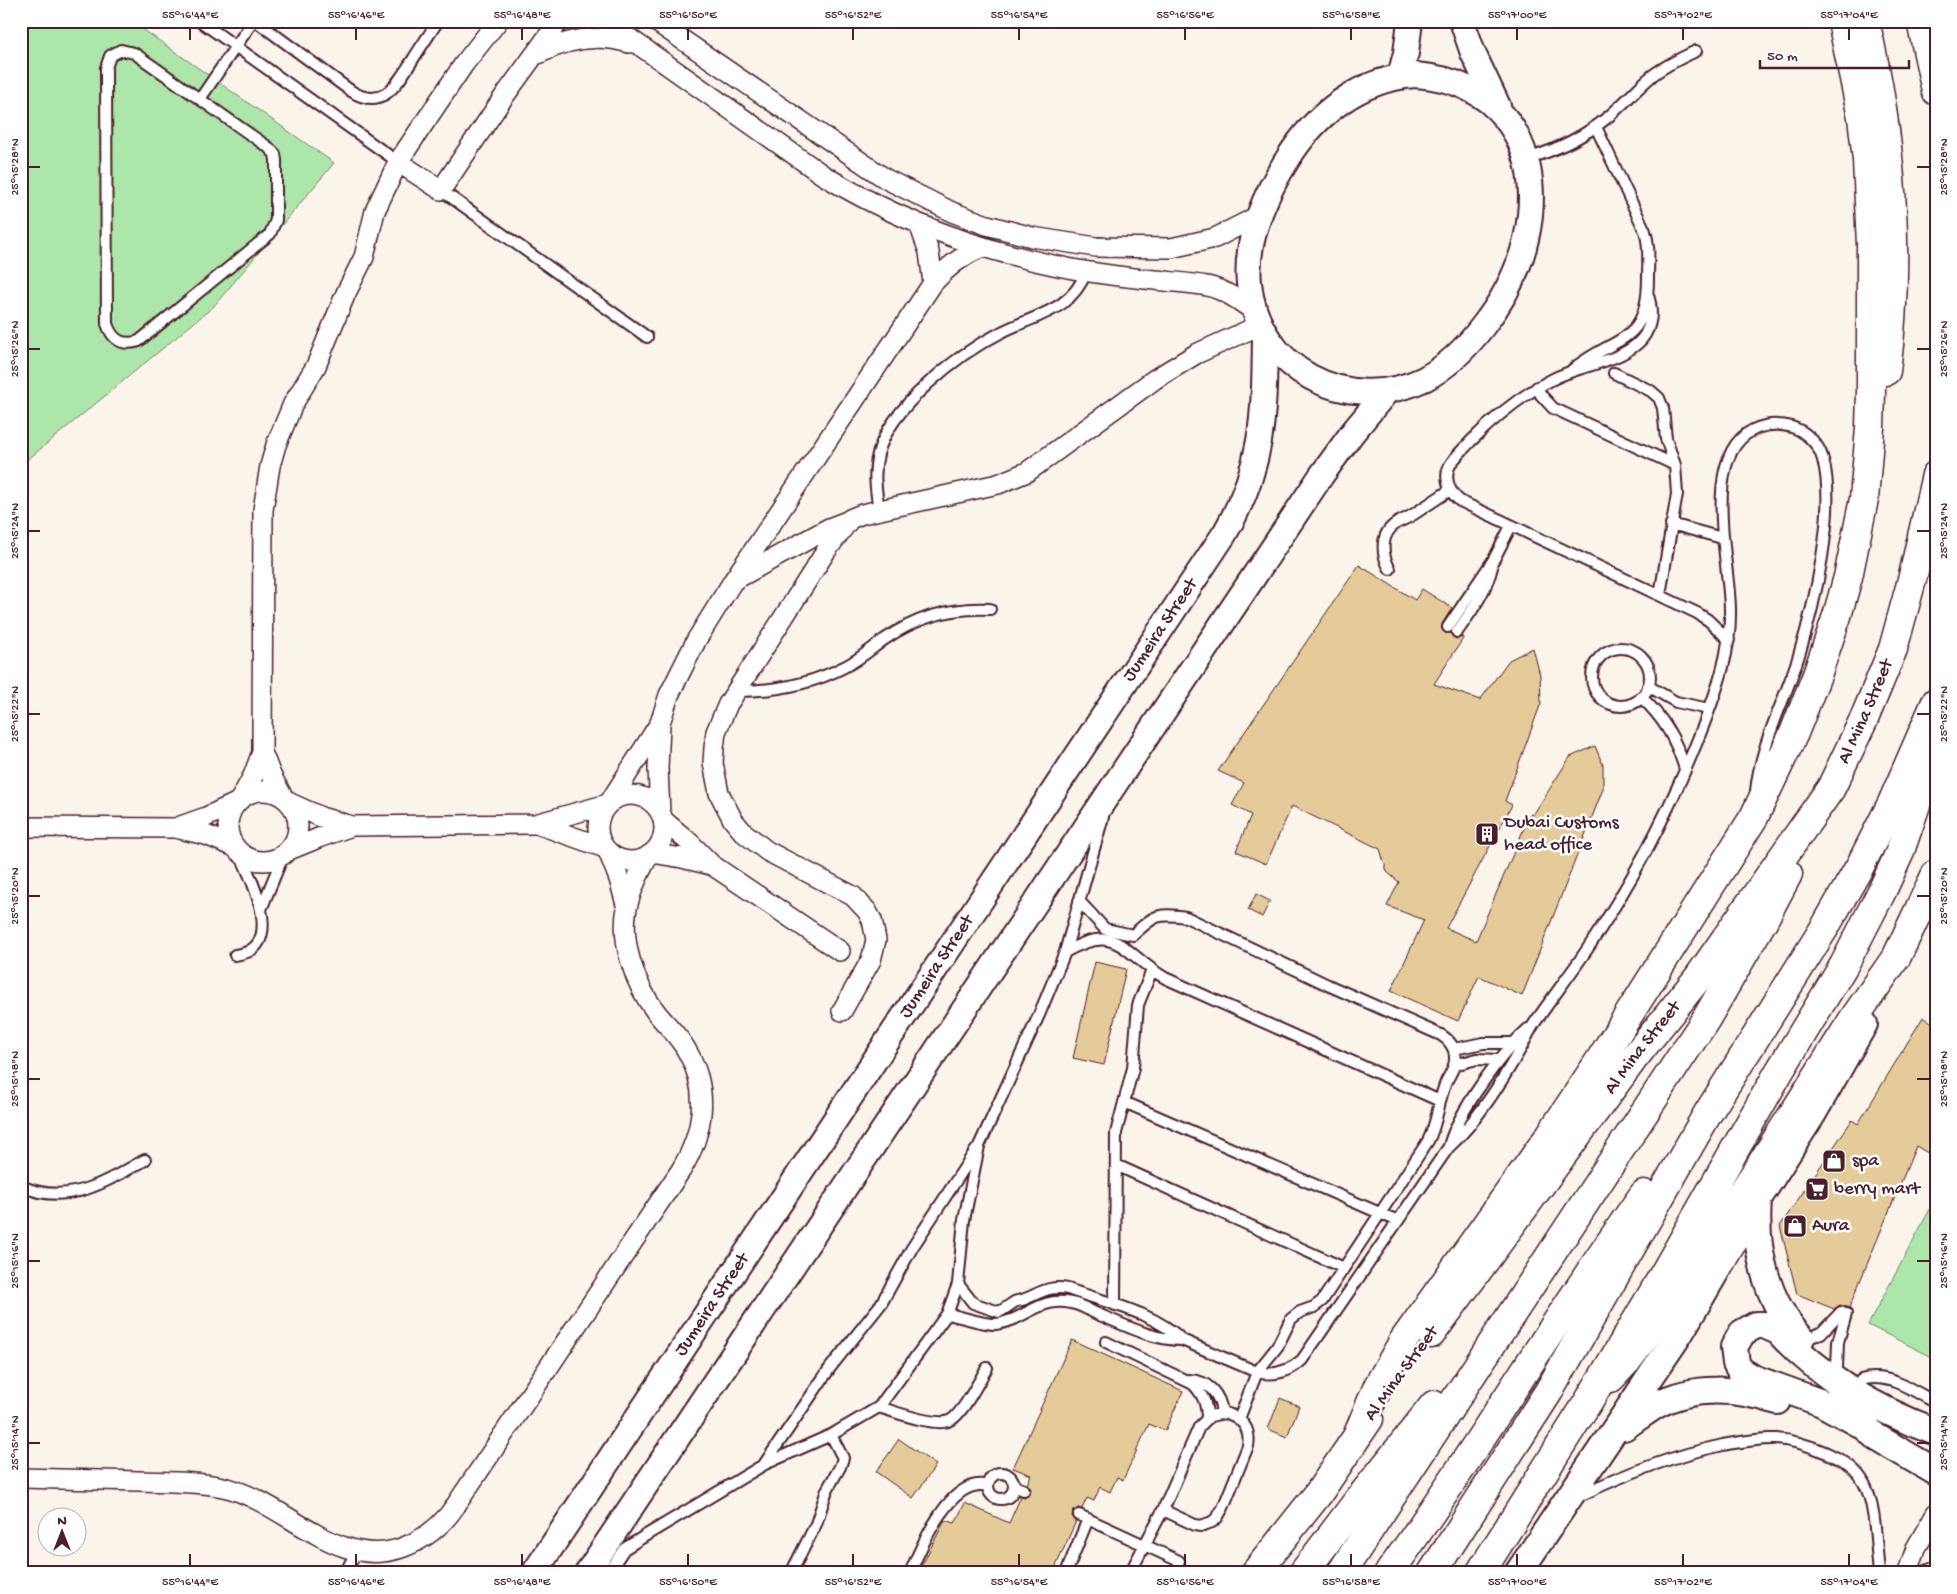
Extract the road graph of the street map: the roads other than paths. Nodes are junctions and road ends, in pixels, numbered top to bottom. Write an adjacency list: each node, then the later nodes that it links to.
1 (200, 21): 13 (lane)
2 (255, 21): 3 (lane); 13 (lane)
3 (438, 21)
4 (498, 21): 23 (street)
5 (559, 21): 16 (street)
6 (605, 21): 14 (street)
7 (655, 21): 25 (street)
8 (1410, 21): 17 (street)
9 (1462, 21): 20 (street)
10 (1842, 21): 35 (main road)
11 (1865, 21): 35 (main road)
12 (1921, 21): 18 (main road)
13 (236, 47): 19 (lane); 23 (lane)
14 (641, 47): 16 (street); 26 (street)
15 (1696, 51): 21 (lane)
16 (535, 56): 24 (street)
17 (1400, 76): 20 (street, Jumeira Street); 25 (street, Jumeira Street)
18 (1936, 91)
19 (200, 100): 19 (lane)
20 (1501, 112): 22 (street)
21 (1596, 127): 22 (lane); 33 (lane)
22 (1527, 159): 34 (street)
23 (398, 162): 24 (street); 57 (street)
24 (441, 190): 31 (lane)
25 (1260, 215): 30 (street, Jumeira Street)
26 (919, 224): 27 (street); 29 (street)
27 (982, 247): 28 (street); 29 (street)
28 (1086, 272): 30 (street); 39 (lane)
29 (933, 283): 45 (street)
30 (1260, 324): 34 (street); 39 (street); 144 (street, Jumeira Street)
31 (646, 336)
32 (1614, 373): 36 (lane)
33 (1537, 387): 36 (lane); 38 (lane)
34 (1387, 391): 60 (street)
35 (1868, 464): 65 (main road)
36 (1675, 465): 41 (lane)
37 (1936, 475): 59 (main road, Al Mina Street)
38 (1450, 490): 42 (lane); 44 (lane)
39 (879, 510): 40 (street)
40 (850, 519): 45 (street); 51 (street)
41 (1671, 524): 43 (lane); 46 (lane)
42 (1512, 526): 46 (lane); 48 (lane)
43 (1722, 538): 49 (lane); 65 (lane)
44 (1390, 569)
45 (733, 581): 55 (street)
46 (1660, 595): 49 (lane)
47 (990, 609): 51 (lane)
48 (1453, 630)
49 (1729, 640): 54 (lane)
50 (1648, 686): 52 (lane); 52 (lane); 54 (lane)
51 (737, 691): 86 (street)
52 (1641, 697): 58 (lane)
53 (1936, 702): 94 (main road)
54 (1709, 710): 58 (lane)
55 (660, 723): 63 (street); 64 (street)
56 (1936, 747): 115 (main road)
57 (262, 752): 61 (street); 62 (street)
58 (1685, 769): 87 (lane)
59 (1831, 788): 123 (main road, Al Mina Street); 130 (main road)
60 (1110, 792): 76 (lane); 145 (street)
61 (287, 800): 62 (street); 67 (street); 72 (street)
62 (239, 801): 69 (street); 70 (street)
63 (608, 804): 64 (street); 66 (street); 71 (street)
64 (661, 816): 73 (street); 74 (street)
65 (1754, 817): 123 (main road)
66 (536, 824): 67 (street); 71 (street)
67 (352, 826): 72 (street)
68 (21, 827): 69 (street)
69 (175, 828): 70 (street)
70 (238, 850): 72 (street); 77 (lane)
71 (606, 850): 73 (street); 78 (street)
72 (286, 853): 77 (lane)
73 (650, 854): 74 (street); 78 (street)
74 (712, 865): 81 (street)
75 (1936, 874): 84 (main road)
76 (1079, 901): 79 (lane); 82 (lane)
77 (262, 907): 83 (lane)
78 (627, 908): 139 (street)
79 (1133, 935): 80 (lane); 89 (lane)
80 (1129, 949): 82 (lane); 85 (lane)
81 (840, 951)
82 (1064, 952): 95 (lane)
83 (235, 955)
84 (1897, 956): 100 (main road); 115 (main road)
85 (1152, 970): 92 (lane); 93 (lane)
86 (842, 1011)
87 (1534, 1023): 88 (lane); 96 (lane)
88 (1513, 1043): 89 (lane); 90 (lane)
89 (1454, 1049): 91 (lane)
90 (1499, 1060): 91 (lane); 96 (lane)
91 (1454, 1065): 92 (lane)
92 (1440, 1101): 101 (lane)
93 (1124, 1102): 98 (lane); 101 (lane)
94 (1708, 1113): 154 (main road); 155 (main road)
95 (979, 1146): 104 (lane); 127 (lane)
96 (1448, 1148): 102 (lane)
97 (145, 1160): 99 (lane)
98 (1116, 1164): 103 (lane); 105 (lane)
99 (21, 1186)
100 (1758, 1199): 108 (main road); 126 (main road)
101 (1380, 1214): 102 (lane); 103 (lane)
102 (1398, 1221): 112 (lane)
103 (1344, 1268): 112 (lane)
104 (958, 1284): 105 (lane); 106 (lane)
105 (1115, 1305): 107 (lane)
106 (948, 1314): 107 (lane); 117 (lane)
107 (1182, 1340): 112 (lane)
108 (1804, 1340): 111 (main road); 111 (lane)
109 (1106, 1342): 113 (lane)
110 (987, 1368): 117 (lane)
111 (1837, 1368): 114 (main road)
112 (1257, 1372): 120 (lane)
113 (1186, 1380): 118 (lane); 119 (lane)
114 (1860, 1380): 116 (lane); 121 (main road)
115 (1588, 1402): 156 (main road)
116 (1936, 1403)
117 (879, 1408): 124 (lane)
118 (1222, 1413): 119 (lane); 120 (lane)
119 (1207, 1419): 135 (lane)
120 (1240, 1419): 135 (lane)
121 (1936, 1420)
122 (1936, 1432): 125 (main road)
123 (1358, 1434): 151 (main road, Al Mina Street)
124 (831, 1435): 127 (lane); 147 (lane)
125 (1876, 1437): 126 (main road); 128 (main road)
126 (1609, 1438): 134 (main road)
127 (765, 1464): 146 (lane)
128 (1936, 1472)
129 (21, 1478): 139 (street)
130 (1388, 1481): 152 (main road); 153 (main road)
131 (988, 1486): 132 (lane); 132 (lane); 148 (lane)
132 (1014, 1486): 133 (lane)
133 (1024, 1490)
134 (1565, 1503): 157 (main road); 158 (lane)
135 (1163, 1510): 138 (lane)
136 (1936, 1513): 142 (street)
137 (1936, 1540): 142 (street)
138 (1145, 1545): 140 (lane); 149 (lane); 150 (lane)
139 (357, 1551): 143 (lane)
140 (1179, 1562)
141 (1936, 1567): 142 (lane)
142 (1912, 1572)
143 (345, 1573)
144 (534, 1573)
145 (587, 1573)
146 (608, 1573)
147 (791, 1573)
148 (910, 1573)
149 (1066, 1573)
150 (1130, 1573)
151 (1255, 1573)
152 (1303, 1573)
153 (1341, 1573)
154 (1389, 1573)
155 (1432, 1573)
156 (1480, 1573)
157 (1518, 1573)
158 (1879, 1573)

